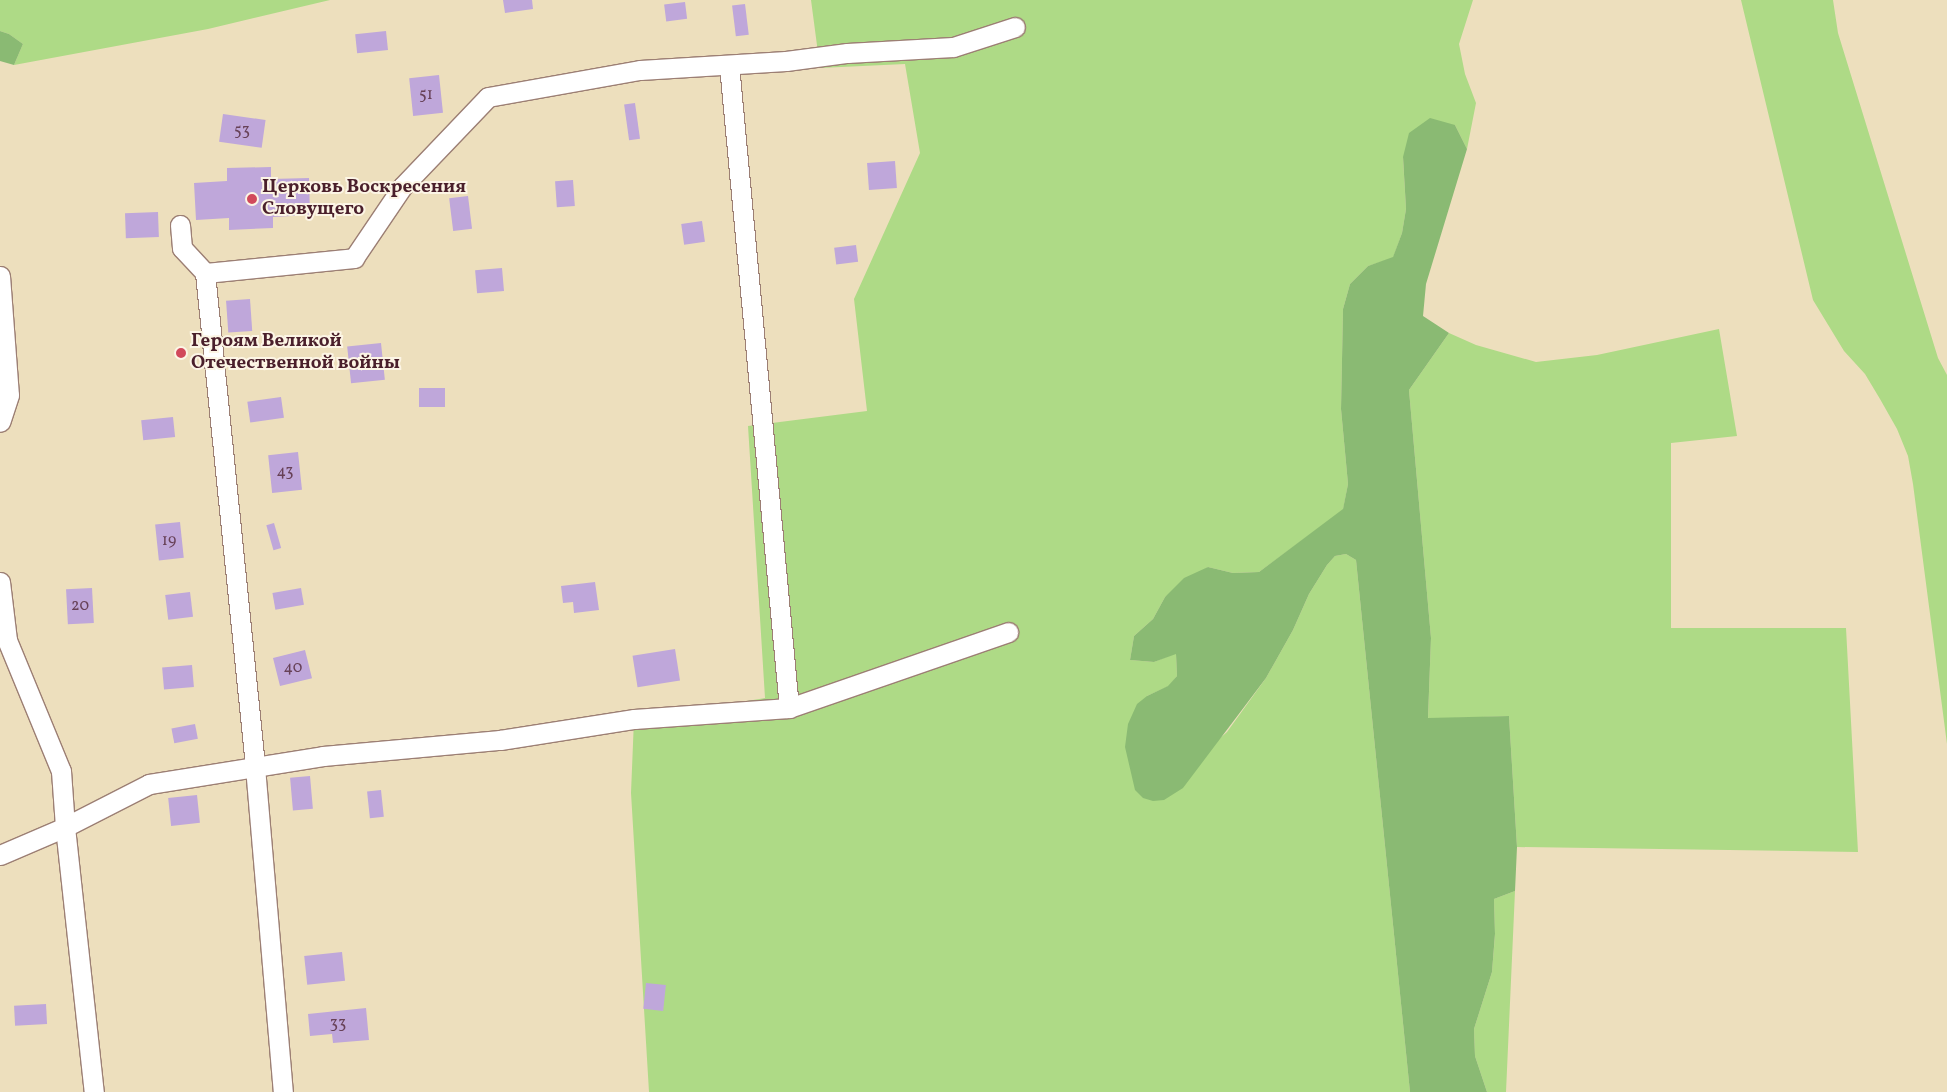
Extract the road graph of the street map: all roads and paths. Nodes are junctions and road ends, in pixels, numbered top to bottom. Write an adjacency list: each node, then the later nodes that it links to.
1 (1015, 27): 2 (street)
2 (729, 65): 4 (street); 9 (street)
3 (180, 225): 4 (street)
4 (205, 273): 10 (street)
5 (0, 276): 6 (street)
6 (0, 422)
7 (0, 582): 11 (street)
8 (1008, 632): 9 (street)
9 (789, 708): 10 (street)
10 (255, 767): 11 (street); 14 (street)
11 (65, 827): 12 (street); 13 (street)
12 (0, 854)
13 (94, 1092)
14 (283, 1092)

